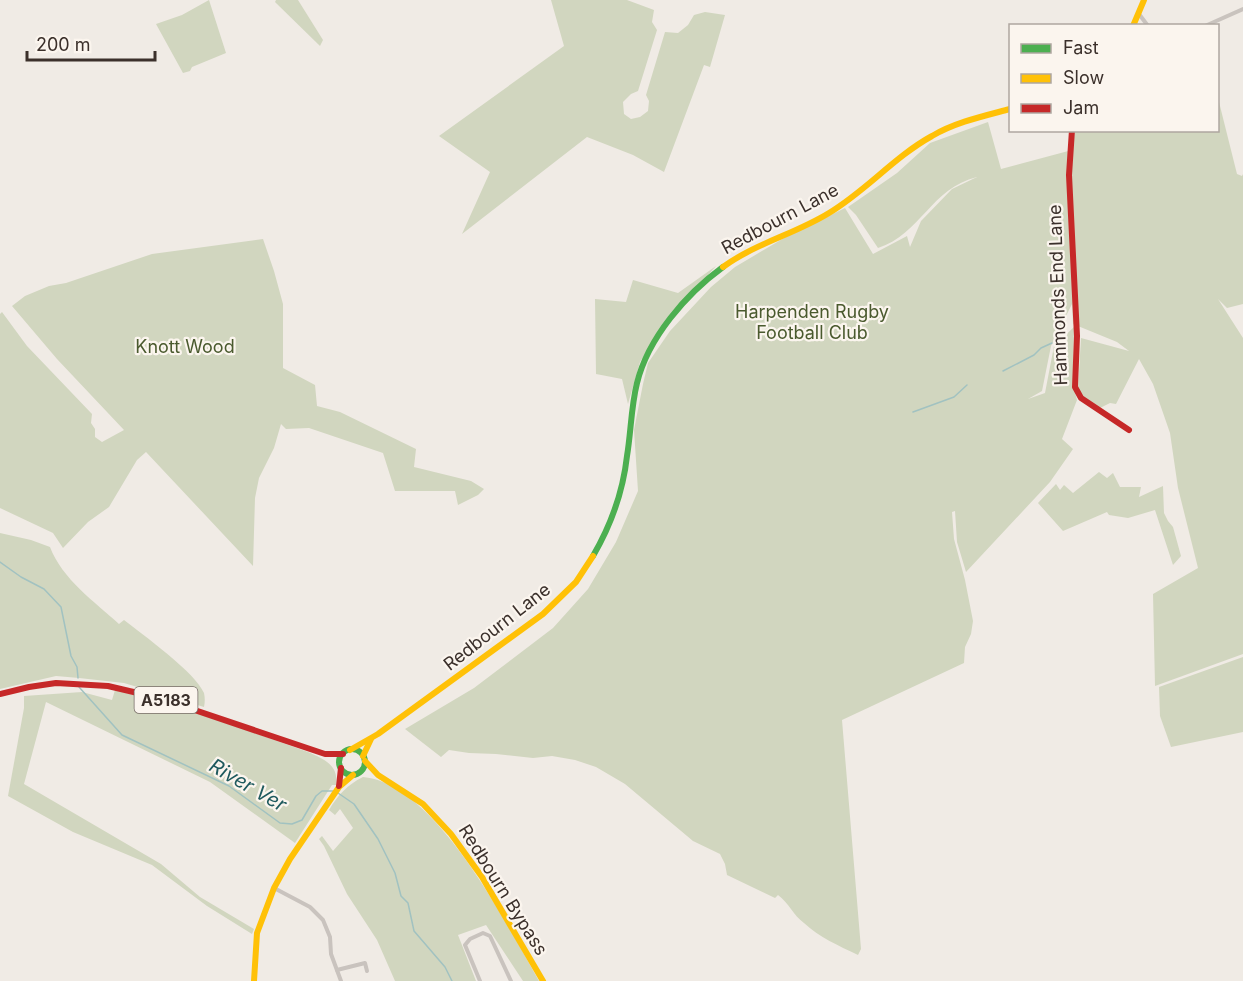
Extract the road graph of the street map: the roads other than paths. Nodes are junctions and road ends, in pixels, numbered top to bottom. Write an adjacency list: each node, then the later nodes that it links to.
1 (1144, 0): 3 (main road)
2 (1243, 9): 6 (street)
3 (1138, 14): 4 (main road); 5 (street)
4 (1133, 24)
5 (1146, 24)
6 (1209, 24)
7 (1009, 110): 11 (main road, Redbourn Lane)
8 (1072, 132): 9 (main road, Hammonds End Lane)
9 (1130, 430)
10 (0, 694): 13 (main road, A5183)
11 (372, 738): 12 (main road, Redbourn Lane); 15 (main road, Redbourn Lane)
12 (350, 750): 14 (main road); 15 (main road)
13 (325, 754): 14 (main road, A5183); 16 (main road, A5183)
14 (343, 754): 16 (main road)
15 (364, 758): 17 (main road); 18 (main road, Redbourn Bypass)
16 (341, 768): 17 (main road); 19 (main road)
17 (356, 774): 18 (main road, Redbourn Bypass); 19 (main road)
18 (378, 775): 27 (main road, Redbourn Bypass)
19 (336, 791): 20 (main road)
20 (274, 888): 21 (street); 23 (main road)
21 (337, 970): 22 (street); 24 (street)
22 (367, 971)
23 (254, 981)
24 (341, 981)
25 (480, 981): 26 (street)
26 (511, 981)
27 (543, 981)

